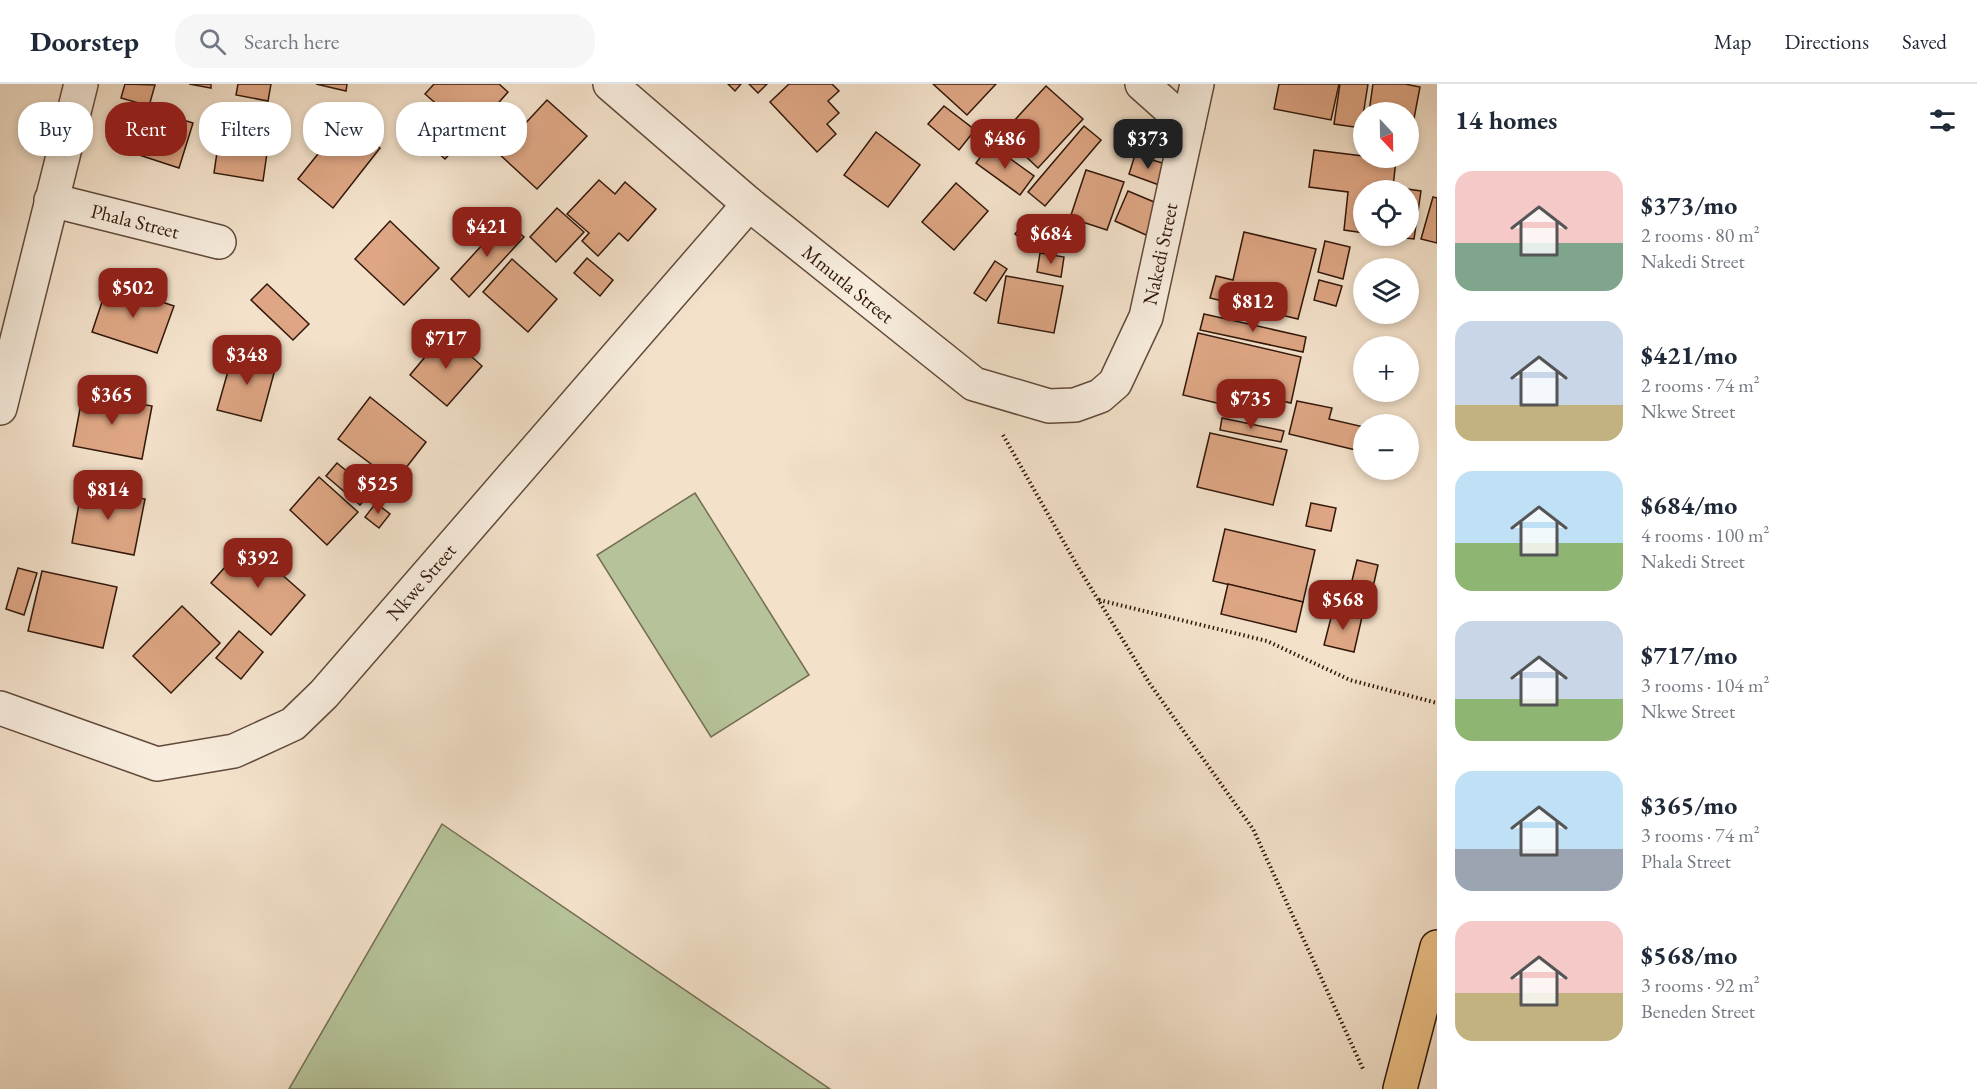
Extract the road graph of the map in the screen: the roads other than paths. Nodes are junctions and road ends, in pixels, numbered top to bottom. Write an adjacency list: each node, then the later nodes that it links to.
1 (81, 84): 6 (street)
2 (610, 84): 7 (street, Mmutla Street)
3 (1142, 84): 5 (street)
4 (1197, 84): 5 (street, Nakedi Street)
5 (1188, 124): 9 (street, Nakedi Street)
6 (51, 200): 8 (street, Phala Street); 10 (street)
7 (749, 204): 9 (street, Mmutla Street); 11 (street, Nkwe Street)
8 (219, 242)
9 (1114, 383)
10 (0, 408)
11 (0, 708)
12 (1437, 947): 13 (main road)
13 (1400, 1089)

